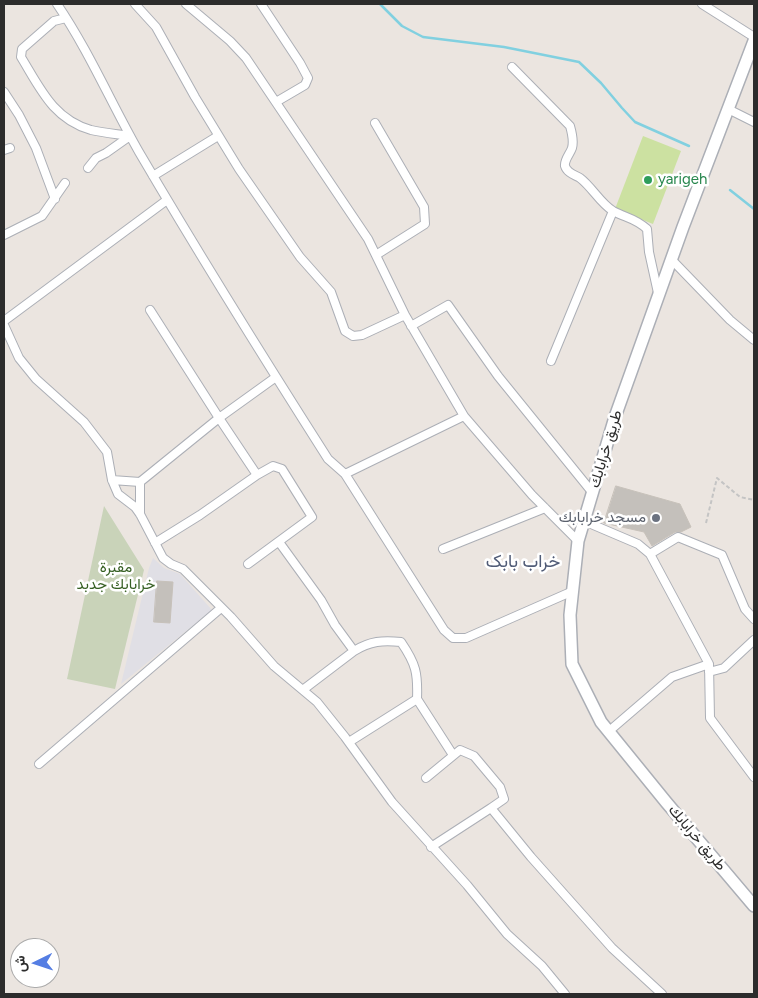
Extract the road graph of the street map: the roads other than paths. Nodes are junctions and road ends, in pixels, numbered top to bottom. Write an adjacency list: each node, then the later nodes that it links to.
1 (57, 4): 6 (street)
2 (135, 4): 16 (street)
3 (186, 4): 11 (street)
4 (261, 4): 11 (street)
5 (702, 4): 7 (street)
6 (66, 18): 15 (street); 15 (street)
7 (754, 37)
8 (754, 41): 12 (main road, طريق خرابابك)
9 (512, 67): 22 (street)
10 (4, 92): 20 (street)
11 (276, 102): 24 (street)
12 (728, 109): 13 (street); 25 (main road, طريق خرابابك)
13 (754, 122)
14 (375, 123): 24 (street)
15 (130, 136): 17 (street); 18 (street)
16 (218, 136): 18 (street); 28 (street)
17 (88, 168)
18 (154, 176): 21 (street)
19 (65, 183): 20 (street)
20 (55, 199): 23 (street)
21 (167, 200): 29 (street); 34 (street)
22 (613, 211): 26 (street); 33 (street)
23 (4, 235)
24 (376, 255): 28 (street)
25 (671, 259): 26 (main road, طريق خرابابك); 32 (street)
26 (658, 295): 41 (main road, طريق خرابابك)
27 (150, 310): 36 (street)
28 (405, 315): 31 (street)
29 (4, 321)
30 (4, 325): 39 (street)
31 (411, 326): 35 (street); 41 (street)
32 (754, 340)
33 (551, 361)
34 (276, 377): 36 (street); 38 (street)
35 (464, 416): 38 (street); 42 (street)
36 (219, 418): 37 (street); 40 (street)
37 (257, 474): 46 (street); 47 (street)
38 (345, 474): 51 (street)
39 (112, 480): 40 (street); 43 (street)
40 (140, 482): 43 (street)
41 (592, 492): 44 (main road, طريق خرابابك)
42 (545, 508): 45 (street); 48 (street)
43 (140, 514): 47 (street)
44 (584, 521): 45 (main road, طريق خرابابك); 49 (street)
45 (578, 541): 51 (main road, طريق خرابابك)
46 (279, 542): 50 (street); 55 (street)
47 (155, 543): 52 (street)
48 (443, 549)
49 (650, 554): 53 (street); 56 (street)
50 (248, 564)
51 (573, 591): 59 (main road, طريق خرابابك)
52 (221, 608): 57 (street); 62 (street)
53 (754, 619)
54 (754, 640): 56 (street)
55 (354, 651): 57 (street); 58 (street)
56 (709, 668): 59 (street); 63 (street)
57 (304, 689): 60 (street)
58 (417, 699): 60 (street); 61 (street)
59 (608, 732): 67 (main road, طريق خرابابك)
60 (349, 742): 66 (street)
61 (453, 755): 64 (street); 65 (street)
62 (39, 764)
63 (754, 777)
64 (426, 778)
65 (491, 808): 66 (street); 69 (street)
66 (431, 846): 68 (street)
67 (754, 906)
68 (565, 994)
69 (662, 994)

